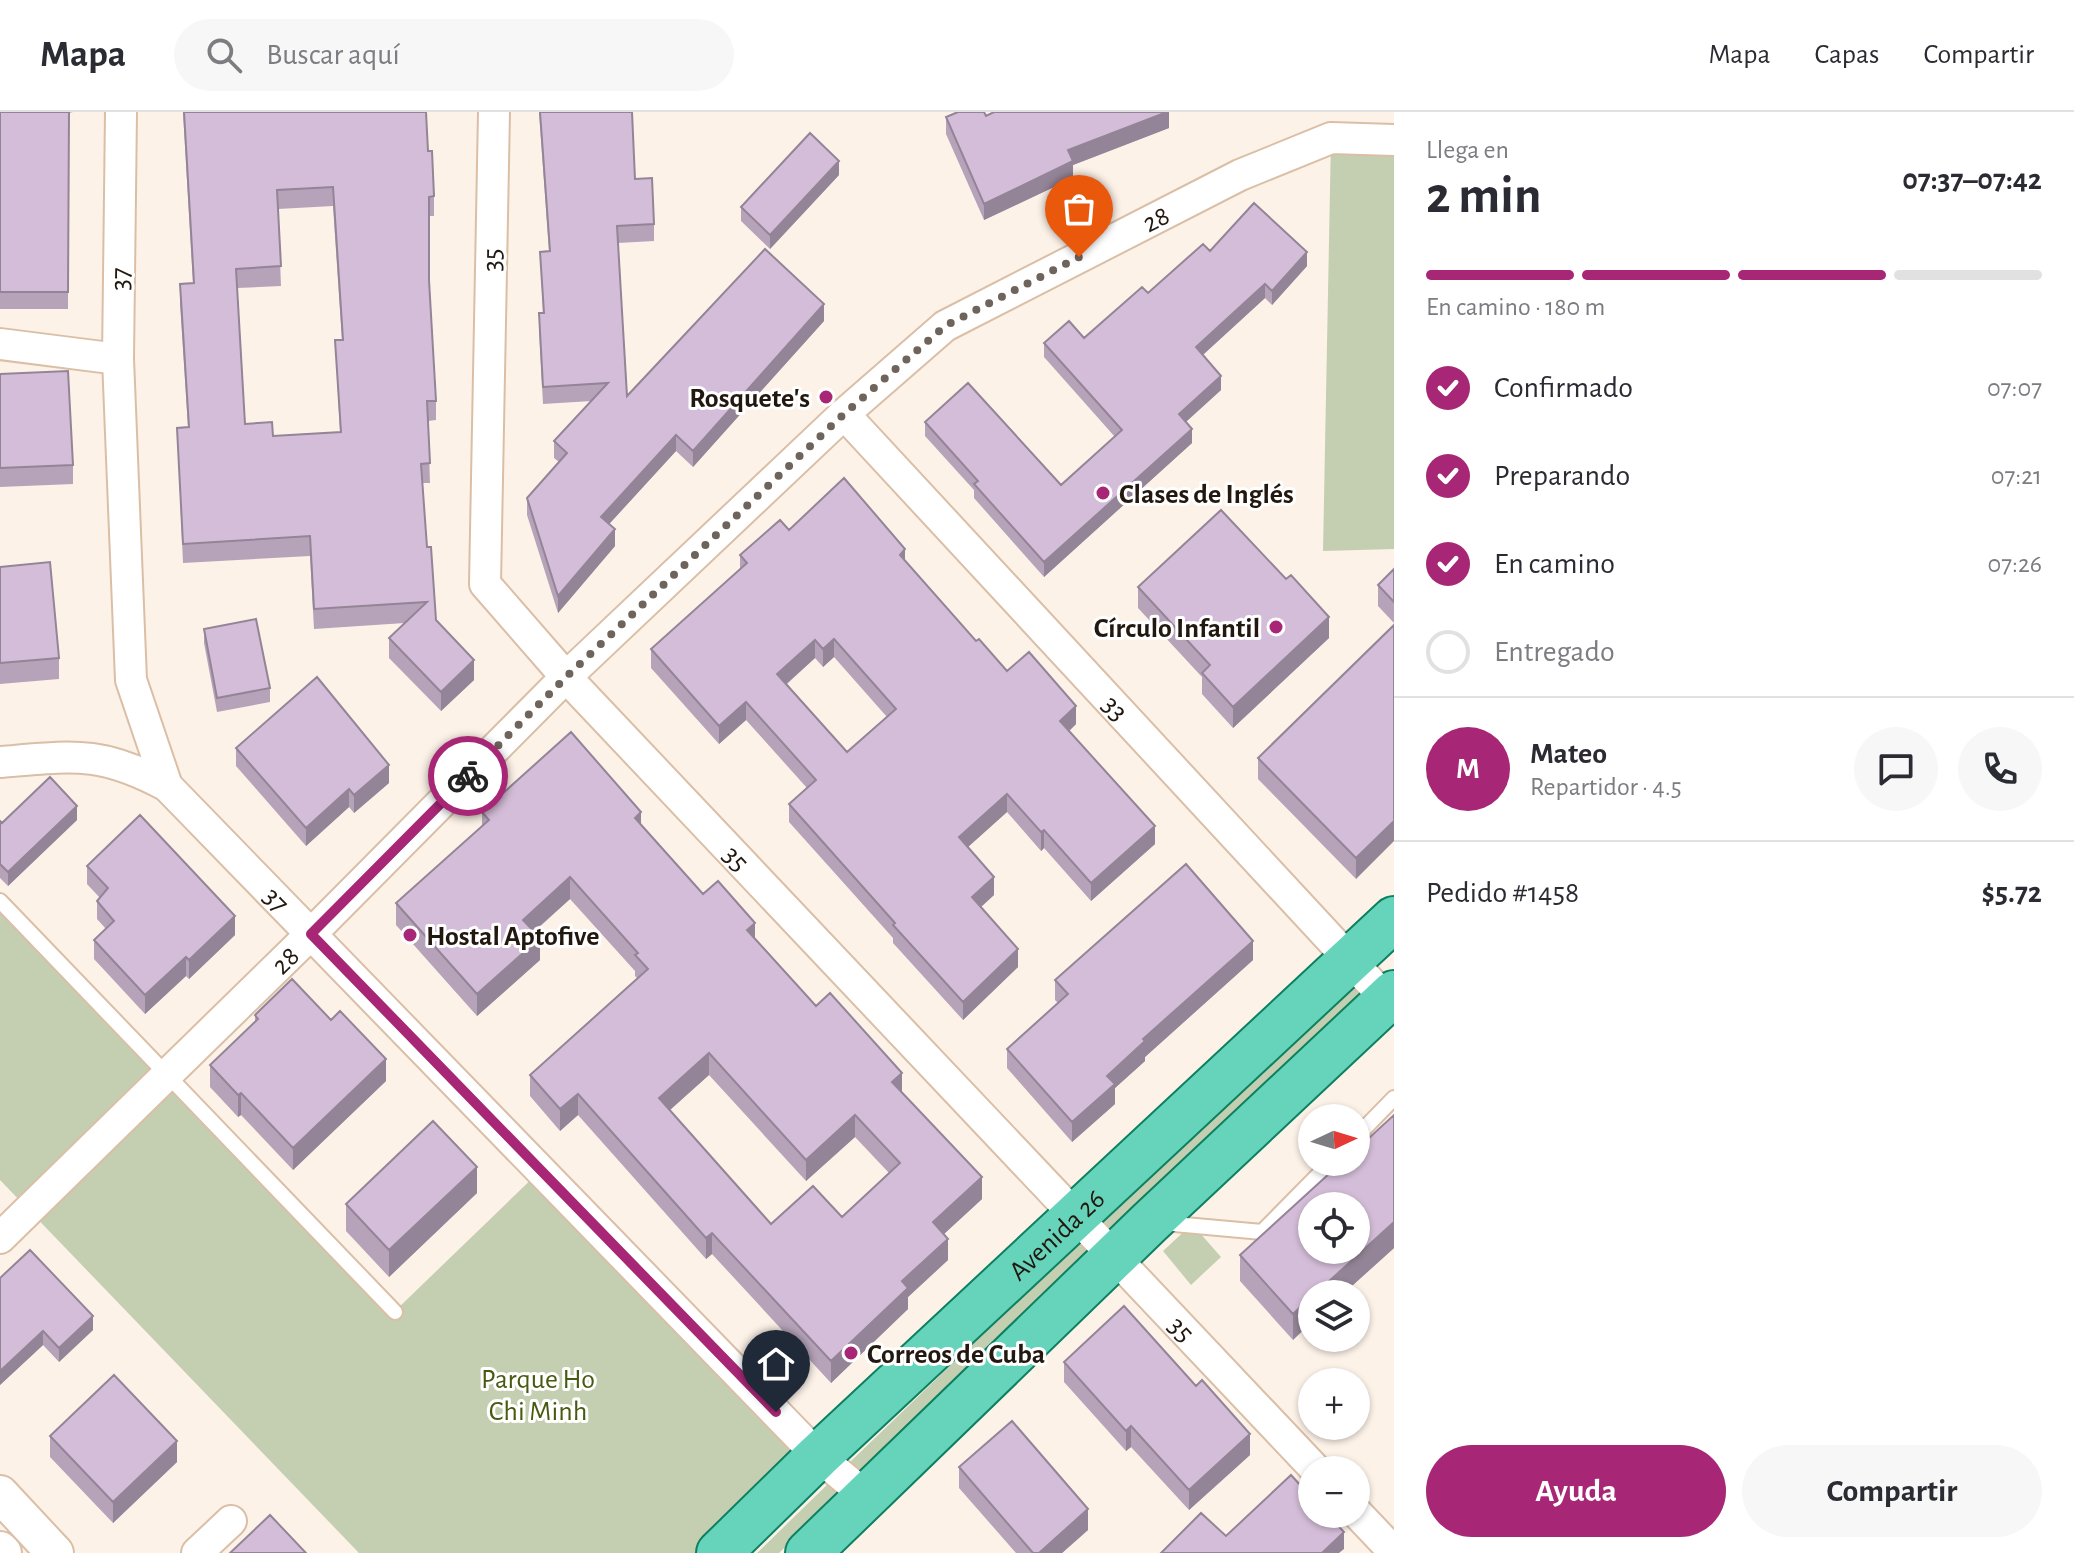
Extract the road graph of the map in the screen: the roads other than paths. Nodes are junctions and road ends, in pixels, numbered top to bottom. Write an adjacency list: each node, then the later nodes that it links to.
1 (121, 112): 5 (street, 37)
2 (494, 112): 7 (street, 35)
3 (1394, 140): 6 (street, 28)
4 (0, 344): 5 (street)
5 (118, 359): 9 (street, 37)
6 (844, 414): 7 (street, 28); 13 (street, 33)
7 (566, 677): 12 (street, 28); 19 (street, 35)
8 (0, 762): 9 (street)
9 (167, 786): 12 (street, 37)
10 (0, 901): 15 (lane)
11 (1394, 919): 13 (main road, Avenida 26)
12 (311, 934): 15 (street, 28); 24 (street, 37)
13 (1351, 960): 14 (street, 33); 19 (main road, Avenida 26)
14 (1392, 1001): 20 (main road, Avenida 26)
15 (167, 1074): 21 (street, 28); 23 (lane)
16 (1394, 1098): 17 (lane)
17 (1370, 1123)
18 (1317, 1176): 20 (lane)
19 (1078, 1216): 22 (street, 35); 24 (main road, Avenida 26)
20 (1150, 1222): 22 (main road, Avenida 26)
21 (0, 1238)
22 (1115, 1256): 25 (street, 35); 27 (main road, Avenida 26)
23 (395, 1312)
24 (818, 1456): 27 (street, 37); 33 (main road, Avenida 26)
25 (1303, 1456)
26 (0, 1494): 31 (street)
27 (866, 1496): 34 (main road, Avenida 26)
28 (231, 1521): 32 (street)
29 (1370, 1527): 30 (street)
30 (1394, 1552)
31 (55, 1553)
32 (197, 1553)
33 (719, 1553)
34 (808, 1553)

